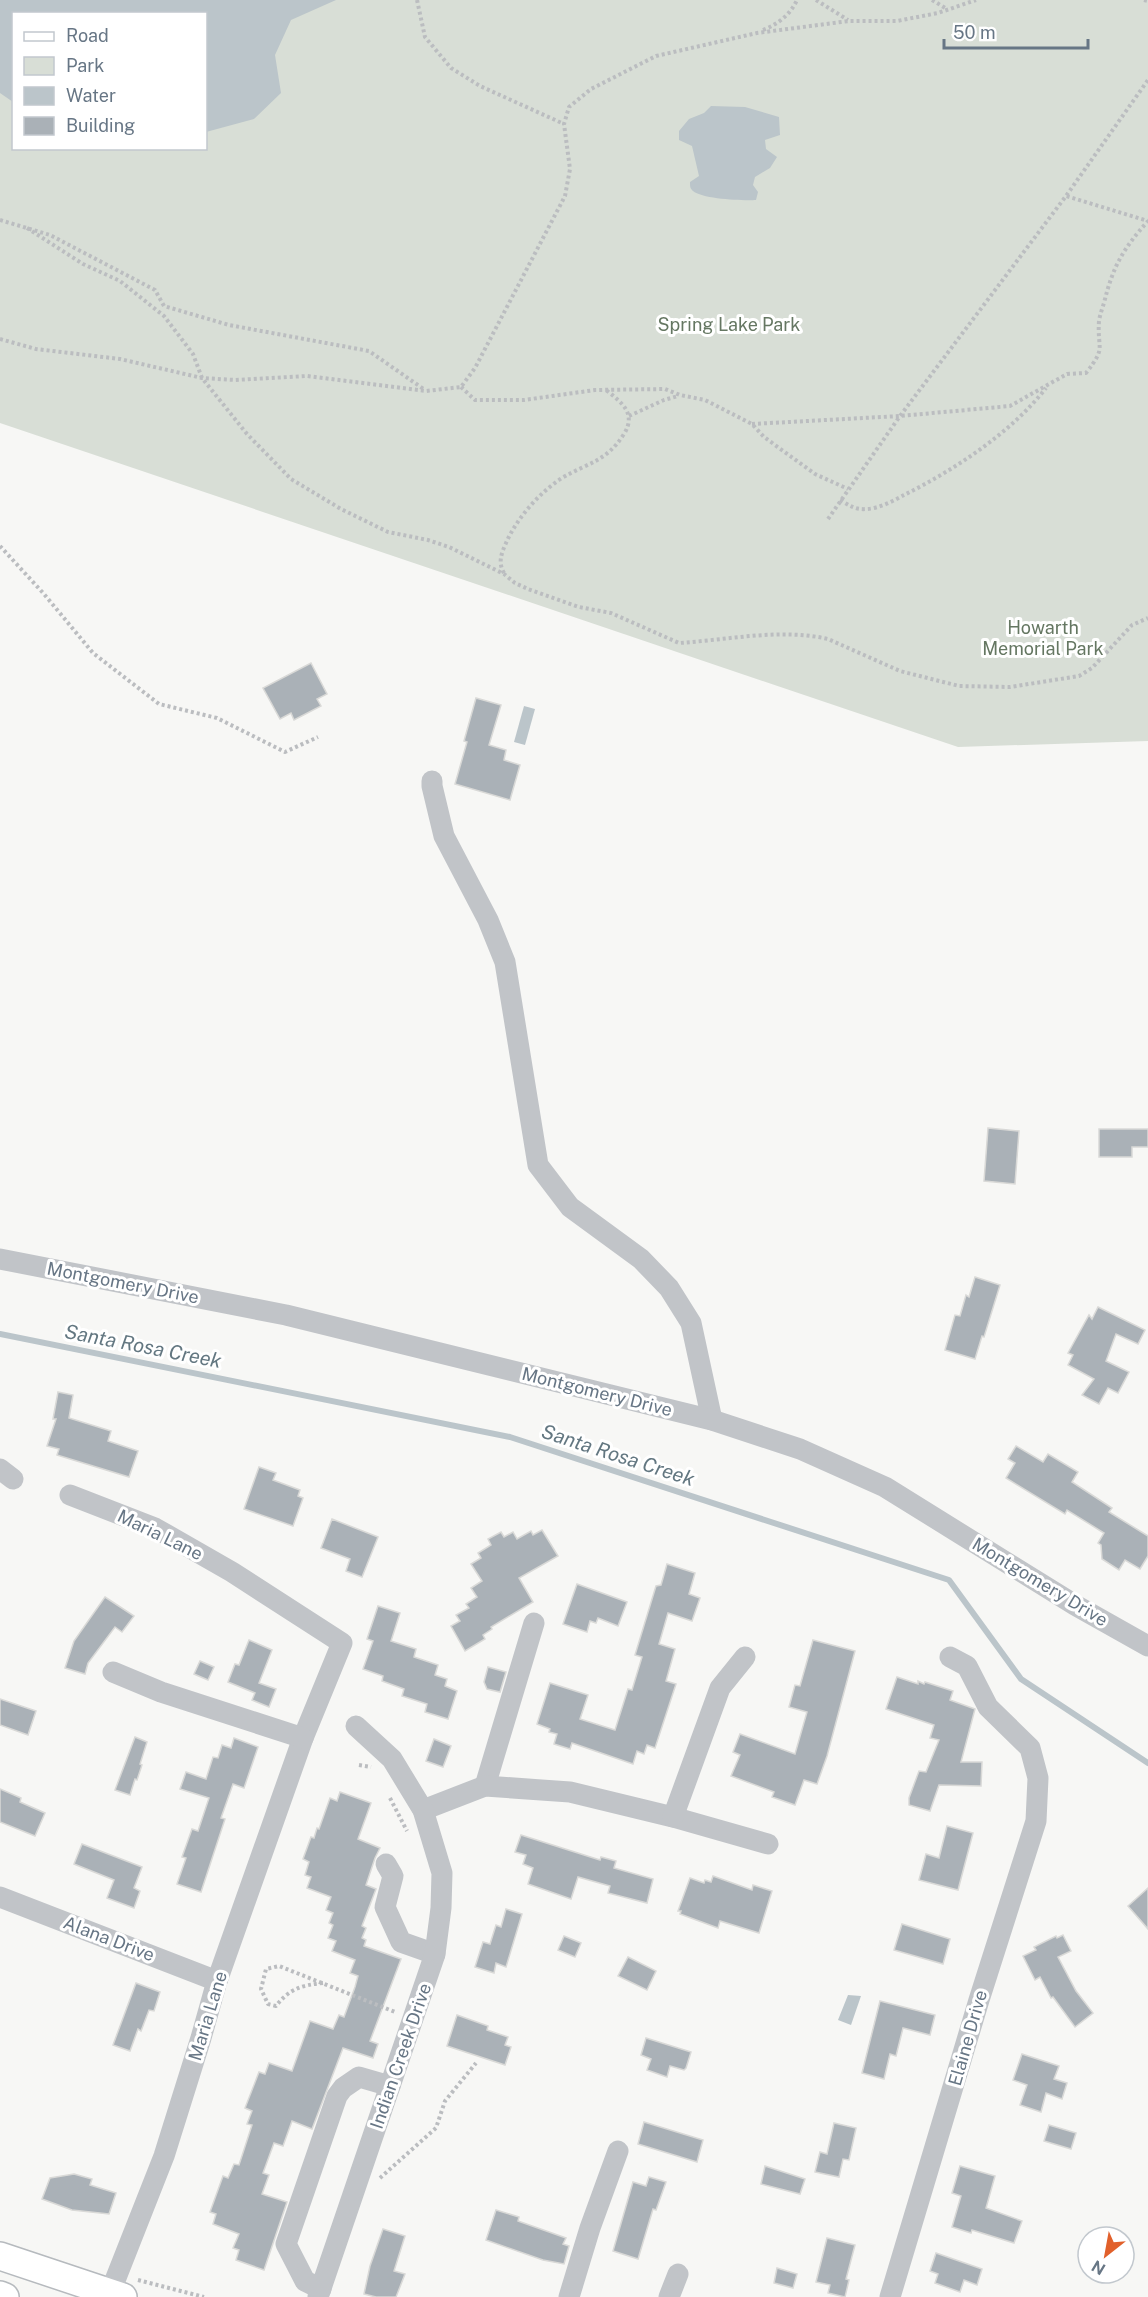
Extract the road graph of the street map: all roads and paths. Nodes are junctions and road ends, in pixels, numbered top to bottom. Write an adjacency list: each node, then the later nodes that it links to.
1 (417, 0): 10 (path)
2 (797, 0): 8 (path)
3 (816, 0): 7 (path)
4 (932, 0): 6 (path)
5 (976, 0): 6 (path)
6 (948, 10): 7 (path)
7 (849, 21): 8 (path)
8 (758, 33): 10 (path)
9 (1148, 80): 11 (path)
10 (564, 124): 17 (path)
11 (1066, 196): 16 (path); 22 (path)
12 (0, 220): 13 (path)
13 (27, 228): 15 (path); 19 (path)
14 (0, 339): 15 (path)
15 (202, 378): 19 (path); 28 (path)
16 (1047, 386): 22 (path); 25 (path)
17 (461, 387): 18 (path); 19 (path)
18 (606, 390): 20 (path); 21 (path)
19 (426, 391)
20 (680, 395): 21 (path); 23 (path)
21 (629, 416): 28 (path)
22 (900, 416): 23 (path); 24 (path)
23 (752, 424): 24 (path)
24 (848, 489): 25 (path)
25 (840, 500): 26 (path)
26 (828, 519)
27 (0, 546): 30 (path)
28 (504, 574): 29 (path)
29 (1148, 618)
30 (318, 737)
31 (432, 781): 33 (street)
32 (0, 1259): 33 (street, Montgomery Drive)
33 (711, 1420): 36 (street, Montgomery Drive)
34 (70, 1495): 41 (street, Maria Lane)
35 (534, 1623): 44 (street)
36 (1148, 1646)
37 (745, 1657): 47 (street)
38 (950, 1657): 70 (street, Elaine Drive)
39 (113, 1672): 41 (street)
40 (356, 1726): 46 (street, Indian Creek Drive)
41 (303, 1738): 53 (street, Maria Lane)
42 (359, 1765): 43 (path)
43 (376, 1768)
44 (485, 1786): 46 (street); 47 (street)
45 (388, 1793): 48 (path)
46 (423, 1810): 52 (street, Indian Creek Drive)
47 (673, 1817): 49 (street)
48 (410, 1841)
49 (768, 1844)
50 (386, 1864): 52 (street)
51 (0, 1897): 53 (street, Alana Drive)
52 (435, 1954): 56 (street, Indian Creek Drive)
53 (218, 1981): 63 (street, Maria Lane)
54 (323, 1983): 54 (path); 56 (path)
55 (399, 2002): 56 (path)
56 (400, 2018): 58 (street, Indian Creek Drive)
57 (476, 2063): 60 (path)
58 (390, 2086): 64 (street, Indian Creek Drive); 64 (street)
59 (618, 2151): 68 (street)
60 (376, 2182)
61 (0, 2256): 63 (main road)
62 (678, 2274): 69 (street)
63 (117, 2288): 67 (path)
64 (319, 2293)
65 (0, 2295): 66 (main road)
66 (5, 2297)
67 (204, 2297)
68 (570, 2297)
69 (669, 2297)
70 (890, 2297)

